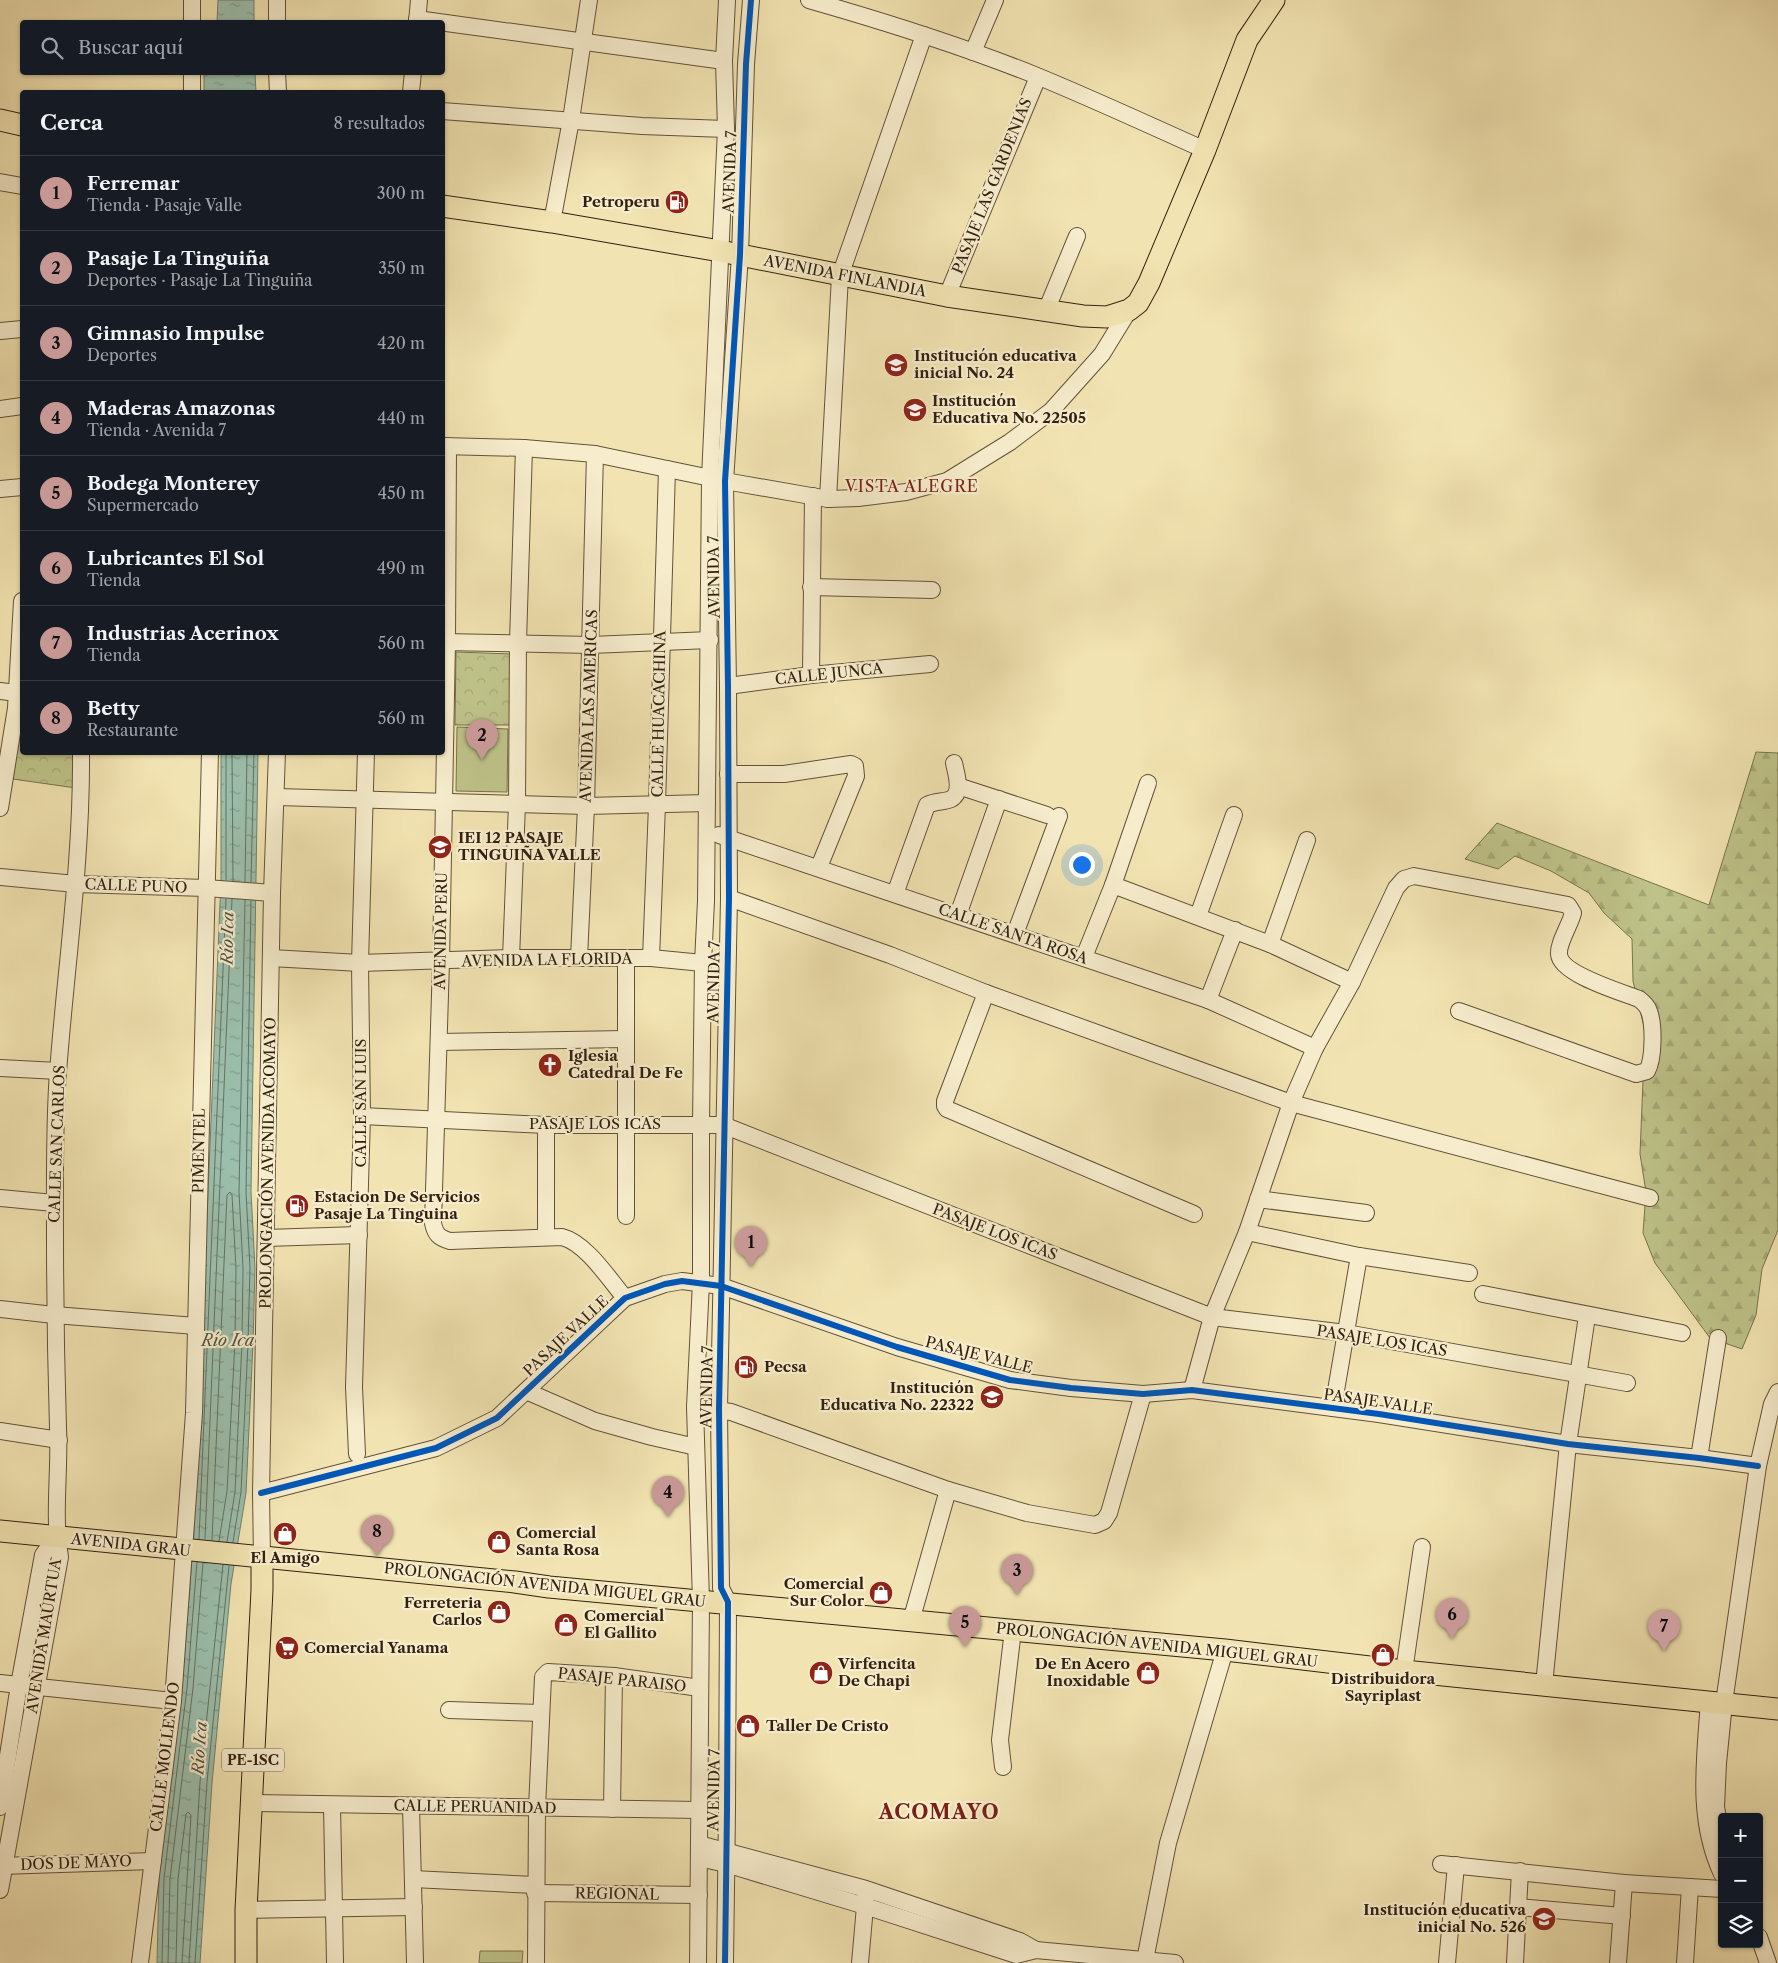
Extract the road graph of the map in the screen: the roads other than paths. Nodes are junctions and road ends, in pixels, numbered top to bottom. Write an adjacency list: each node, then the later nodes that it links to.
1 (192, 0): 11 (street)
2 (277, 0): 12 (street)
3 (419, 0): 13 (street)
4 (589, 0): 16 (street)
5 (727, 0): 18 (street, AVENIDA 7)
6 (751, 0): 37 (street, AVENIDA 7)
7 (809, 0): 10 (street)
8 (995, 0): 17 (street)
9 (1274, 0): 31 (main road)
10 (846, 5): 15 (street)
11 (192, 20)
12 (277, 20)
13 (417, 20)
14 (445, 25): 16 (street)
15 (924, 35): 17 (street); 38 (street)
16 (582, 42): 18 (street); 28 (street)
17 (973, 52): 22 (street)
18 (724, 61): 30 (street, AVENIDA 7)
19 (192, 75): 23 (street)
20 (277, 75): 24 (street)
21 (413, 75): 25 (street)
22 (1038, 76): 31 (street); 39 (street, PASAJE LAS GARDENIAS)
23 (192, 90)
24 (278, 90)
25 (411, 90)
26 (445, 111): 28 (street)
27 (0, 120): 29 (main road)
28 (571, 120): 30 (street); 35 (street)
29 (20, 125)
30 (726, 129): 37 (street, AVENIDA 7)
31 (1205, 150): 40 (main road)
32 (0, 182): 33 (street)
33 (20, 186)
34 (445, 206): 35 (main road, AVENIDA FINLANDIA)
35 (552, 222): 37 (main road, AVENIDA FINLANDIA)
36 (1077, 236): 41 (street)
37 (730, 253): 38 (main road, AVENIDA FINLANDIA); 50 (street, AVENIDA 7)
38 (840, 276): 39 (main road, AVENIDA FINLANDIA); 53 (street)
39 (947, 296): 41 (main road, AVENIDA FINLANDIA)
40 (1129, 310): 41 (main road, AVENIDA FINLANDIA); 53 (street)
41 (1046, 311)
42 (20, 329): 43 (street)
43 (0, 330)
44 (20, 406): 45 (street)
45 (0, 408)
46 (445, 446): 47 (street); 58 (street, AVENIDA PERU)
47 (524, 448): 48 (street); 59 (street)
48 (594, 454): 49 (street); 61 (street, AVENIDA LAS AMERICAS)
49 (667, 469): 50 (street); 60 (street, CALLE HUACACHINA)
50 (717, 479): 53 (street); 57 (street, AVENIDA 7); 64 (street, AVENIDA 7)
51 (0, 488): 52 (street)
52 (20, 488)
53 (820, 497): 54 (street)
54 (811, 587): 55 (street); 63 (street)
55 (932, 590)
56 (20, 638): 66 (street)
57 (710, 640): 60 (street); 80 (street, AVENIDA 7)
58 (445, 642): 59 (street)
59 (518, 642): 61 (street); 81 (street)
60 (661, 642): 61 (street); 82 (street, CALLE HUACACHINA)
61 (591, 645): 83 (street, AVENIDA LAS AMERICAS)
62 (930, 664): 63 (street, CALLE JUNCA)
63 (811, 675): 64 (street, CALLE JUNCA)
64 (728, 686): 73 (street, AVENIDA 7)
65 (0, 691): 66 (street)
66 (17, 693): 84 (street)
67 (81, 755): 91 (street, CALLE SAN CARLOS)
68 (210, 755): 93 (street, PIMENTEL)
69 (278, 755): 76 (street, PROLONGACIÓN AVENIDA ACOMAYO)
70 (366, 755): 77 (street, CALLE SAN LUIS)
71 (444, 755): 79 (street, AVENIDA PERU)
72 (954, 763): 75 (street)
73 (728, 774): 87 (street, AVENIDA 7); 89 (street)
74 (1148, 783): 92 (street)
75 (958, 786): 78 (street); 95 (street)
76 (277, 797): 77 (street); 94 (street, PROLONGACIÓN AVENIDA ACOMAYO)
77 (365, 799): 79 (street); 109 (street, CALLE SAN LUIS)
78 (999, 799): 97 (street); 100 (street)
79 (444, 803): 81 (street); 108 (street, AVENIDA PERU)
80 (707, 803): 82 (street); 86 (street, AVENIDA 7)
81 (517, 804): 83 (street); 104 (street)
82 (657, 804): 83 (street); 106 (street, CALLE HUACACHINA)
83 (586, 806): 105 (street, AVENIDA LAS AMERICAS)
84 (0, 808)
85 (1234, 815): 98 (street)
86 (707, 832): 87 (street, CALLE SANTA ROSA); 110 (street, AVENIDA 7)
87 (728, 836): 89 (street, CALLE SANTA ROSA); 96 (street, AVENIDA 7)
88 (1307, 840): 101 (street)
89 (819, 867): 95 (street, CALLE SANTA ROSA)
90 (0, 876): 91 (street, CALLE PUNO)
91 (76, 884): 93 (street, CALLE PUNO); 119 (street, CALLE SAN CARLOS)
92 (1113, 885): 98 (street); 102 (street)
93 (211, 889): 94 (street, CALLE PUNO); 148 (street, PIMENTEL)
94 (267, 893): 103 (street, PROLONGACIÓN AVENIDA ACOMAYO)
95 (895, 894): 97 (street, CALLE SANTA ROSA)
96 (729, 898): 112 (street); 125 (street, AVENIDA 7)
97 (958, 915): 100 (street, CALLE SANTA ROSA)
98 (1198, 916): 99 (street)
99 (1234, 930): 101 (street); 113 (street)
100 (1016, 934): 102 (street, CALLE SANTA ROSA)
101 (1270, 944): 111 (street)
102 (1084, 957): 113 (street, CALLE SANTA ROSA)
103 (272, 958): 109 (street, AVENIDA LA FLORIDA); 137 (street, PROLONGACIÓN AVENIDA ACOMAYO)
104 (511, 958): 105 (street, AVENIDA LA FLORIDA); 108 (street, AVENIDA LA FLORIDA)
105 (579, 958): 107 (street, AVENIDA LA FLORIDA)
106 (651, 958): 107 (street, AVENIDA LA FLORIDA); 110 (street, AVENIDA LA FLORIDA)
107 (626, 959): 115 (street)
108 (441, 962): 109 (street, AVENIDA LA FLORIDA); 116 (street, AVENIDA PERU)
109 (360, 963): 121 (street, CALLE SAN LUIS)
110 (703, 963): 124 (street, AVENIDA 7)
111 (1352, 982): 114 (street); 117 (street)
112 (986, 993): 120 (street); 132 (street)
113 (1208, 1000): 117 (street, CALLE SANTA ROSA)
114 (1459, 1010)
115 (625, 1039): 116 (street); 123 (street)
116 (438, 1042): 122 (street, AVENIDA PERU)
117 (1316, 1048): 120 (street)
118 (0, 1068): 119 (street)
119 (58, 1071): 130 (street, CALLE SAN CARLOS)
120 (1291, 1103): 128 (street); 129 (street)
121 (362, 1116): 122 (street, PASAJE LOS ICAS); 135 (street, CALLE SAN LUIS)
122 (435, 1120): 126 (street, PASAJE LOS ICAS); 136 (street, AVENIDA PERU)
123 (627, 1124): 124 (street, PASAJE LOS ICAS); 126 (street, PASAJE LOS ICAS); 133 (street)
124 (701, 1124): 125 (street, PASAJE LOS ICAS); 140 (street, AVENIDA 7)
125 (724, 1125): 141 (street, AVENIDA 7); 147 (street, PASAJE LOS ICAS)
126 (546, 1126): 136 (street)
127 (0, 1198): 130 (street)
128 (1650, 1198)
129 (1258, 1199): 131 (street); 134 (street)
130 (54, 1203): 145 (street, CALLE SAN CARLOS)
131 (1366, 1213)
132 (1194, 1214)
133 (626, 1216)
134 (1247, 1232): 138 (street); 147 (street)
135 (359, 1235): 137 (street); 165 (street, CALLE SAN LUIS)
136 (546, 1237): 143 (street)
137 (266, 1238): 169 (street, PROLONGACIÓN AVENIDA ACOMAYO)
138 (1359, 1256): 139 (street); 149 (street)
139 (1470, 1273)
140 (701, 1282): 141 (street, PASAJE VALLE); 143 (street, PASAJE VALLE); 158 (street, AVENIDA 7)
141 (721, 1286): 157 (street, PASAJE VALLE); 160 (street, AVENIDA 7)
142 (1483, 1294): 146 (street)
143 (625, 1298): 155 (street, PASAJE VALLE)
144 (0, 1309): 145 (street)
145 (54, 1315): 148 (street); 162 (street, CALLE SAN CARLOS)
146 (1587, 1316): 150 (street); 152 (street)
147 (1212, 1318): 149 (street, PASAJE LOS ICAS); 154 (street)
148 (196, 1326): 173 (street, PIMENTEL)
149 (1346, 1333): 152 (street, PASAJE LOS ICAS); 159 (street)
150 (1682, 1333)
151 (1718, 1338): 166 (street)
152 (1578, 1375): 153 (street, PASAJE LOS ICAS); 163 (street)
153 (1627, 1383)
154 (1192, 1390): 157 (street, PASAJE VALLE); 159 (street, PASAJE VALLE)
155 (526, 1391): 164 (street); 169 (street, PASAJE VALLE)
156 (1778, 1392): 167 (street)
157 (1143, 1394): 168 (street)
158 (695, 1407): 160 (street); 164 (street, AVENIDA 7)
159 (1333, 1408): 163 (street, PASAJE VALLE)
160 (719, 1409): 168 (street); 176 (street, AVENIDA 7)
161 (0, 1431): 162 (street)
162 (59, 1440): 171 (street, CALLE SAN CARLOS)
163 (1568, 1444): 166 (street, PASAJE VALLE); 184 (street)
164 (696, 1447): 175 (street, AVENIDA 7)
165 (356, 1454)
166 (1699, 1458): 167 (street, PASAJE VALLE)
167 (1758, 1466): 188 (street)
168 (948, 1490): 177 (street)
169 (261, 1493): 174 (street, PROLONGACIÓN AVENIDA ACOMAYO)
170 (0, 1531): 171 (main road, AVENIDA GRAU)
171 (56, 1537): 173 (main road, AVENIDA GRAU); 183 (street, AVENIDA MAÚRTUA); 185 (street, AVENIDA MAÚRTUA)
172 (1422, 1547): 180 (street)
173 (188, 1551): 174 (main road, AVENIDA GRAU); 187 (street, CALLE MOLLENDO)
174 (253, 1556): 175 (main road, PROLONGACIÓN AVENIDA MIGUEL GRAU); 193 (main road, PROLONGACIÓN AVENIDA ACOMAYO / PE-1SC)
175 (701, 1601): 176 (main road, PROLONGACIÓN AVENIDA MIGUEL GRAU); 186 (street, AVENIDA 7)
176 (728, 1602): 177 (main road, PROLONGACIÓN AVENIDA MIGUEL GRAU); 202 (street, AVENIDA 7)
177 (911, 1621): 178 (main road, PROLONGACIÓN AVENIDA MIGUEL GRAU)
178 (1013, 1630): 179 (main road, PROLONGACIÓN AVENIDA MIGUEL GRAU); 192 (street)
179 (1225, 1650): 180 (main road, PROLONGACIÓN AVENIDA MIGUEL GRAU); 224 (street)
180 (1404, 1671): 184 (main road, PROLONGACIÓN AVENIDA MIGUEL GRAU)
181 (614, 1676): 186 (street, PASAJE PARAISO); 191 (street, PASAJE PARAISO); 198 (street)
182 (0, 1683): 183 (street)
183 (19, 1685): 185 (street); 196 (street, AVENIDA MAÚRTUA)
184 (1544, 1685): 188 (main road, PROLONGACIÓN AVENIDA MIGUEL GRAU)
185 (36, 1686): 187 (street); 204 (street, AVENIDA MAÚRTUA)
186 (700, 1688): 199 (street, AVENIDA 7)
187 (173, 1701): 203 (street, CALLE MOLLENDO)
188 (1716, 1702): 189 (main road, PROLONGACIÓN AVENIDA MIGUEL GRAU); 200 (street); 205 (street)
189 (1778, 1708)
190 (449, 1710): 191 (street)
191 (541, 1713): 197 (street)
192 (1003, 1767)
193 (251, 1803): 194 (street, CALLE PERUANIDAD); 219 (main road, PROLONGACIÓN AVENIDA ACOMAYO / PE-1SC)
194 (332, 1806): 195 (street, CALLE PERUANIDAD); 218 (street)
195 (411, 1806): 197 (street, CALLE PERUANIDAD); 207 (street)
196 (0, 1807)
197 (537, 1808): 198 (street, CALLE PERUANIDAD); 210 (street)
198 (612, 1809): 199 (street, CALLE PERUANIDAD)
199 (700, 1810): 201 (street, AVENIDA 7)
200 (1718, 1817)
201 (699, 1851): 202 (street); 214 (street, AVENIDA 7)
202 (726, 1858): 211 (street); 215 (street); 231 (street, AVENIDA 7)
203 (153, 1860): 204 (street, DOS DE MAYO); 225 (street, CALLE MOLLENDO)
204 (2, 1866): 213 (street, AVENIDA MAÚRTUA)
205 (1718, 1866)
206 (1520, 1871): 208 (street); 217 (street); 234 (street)
207 (413, 1879): 210 (street, REGIONAL); 216 (street)
208 (1624, 1883): 209 (street); 220 (street)
209 (1690, 1887): 212 (street); 237 (street)
210 (535, 1889): 214 (street, REGIONAL); 229 (street)
211 (866, 1889): 215 (street); 223 (street)
212 (1718, 1889)
213 (0, 1890)
214 (699, 1895): 230 (street, AVENIDA 7)
215 (865, 1906): 223 (street); 232 (street)
216 (414, 1907): 218 (street); 228 (street)
217 (1518, 1907): 220 (street); 235 (street)
218 (334, 1908): 219 (street); 227 (street)
219 (246, 1910): 226 (main road, PROLONGACIÓN AVENIDA ACOMAYO / PE-1SC)
220 (1622, 1916): 236 (street)
221 (1751, 1948): 238 (street)
222 (1763, 1948): 239 (street)
223 (1029, 1955): 224 (street)
224 (1138, 1961): 233 (street)
225 (140, 1963)
226 (246, 1963)
227 (335, 1963)
228 (415, 1963)
229 (536, 1963)
230 (698, 1963)
231 (724, 1963)
232 (860, 1963)
233 (1175, 1963)
234 (1447, 1963)
235 (1514, 1963)
236 (1618, 1963)
237 (1685, 1963)
238 (1756, 1963)
239 (1768, 1963)

